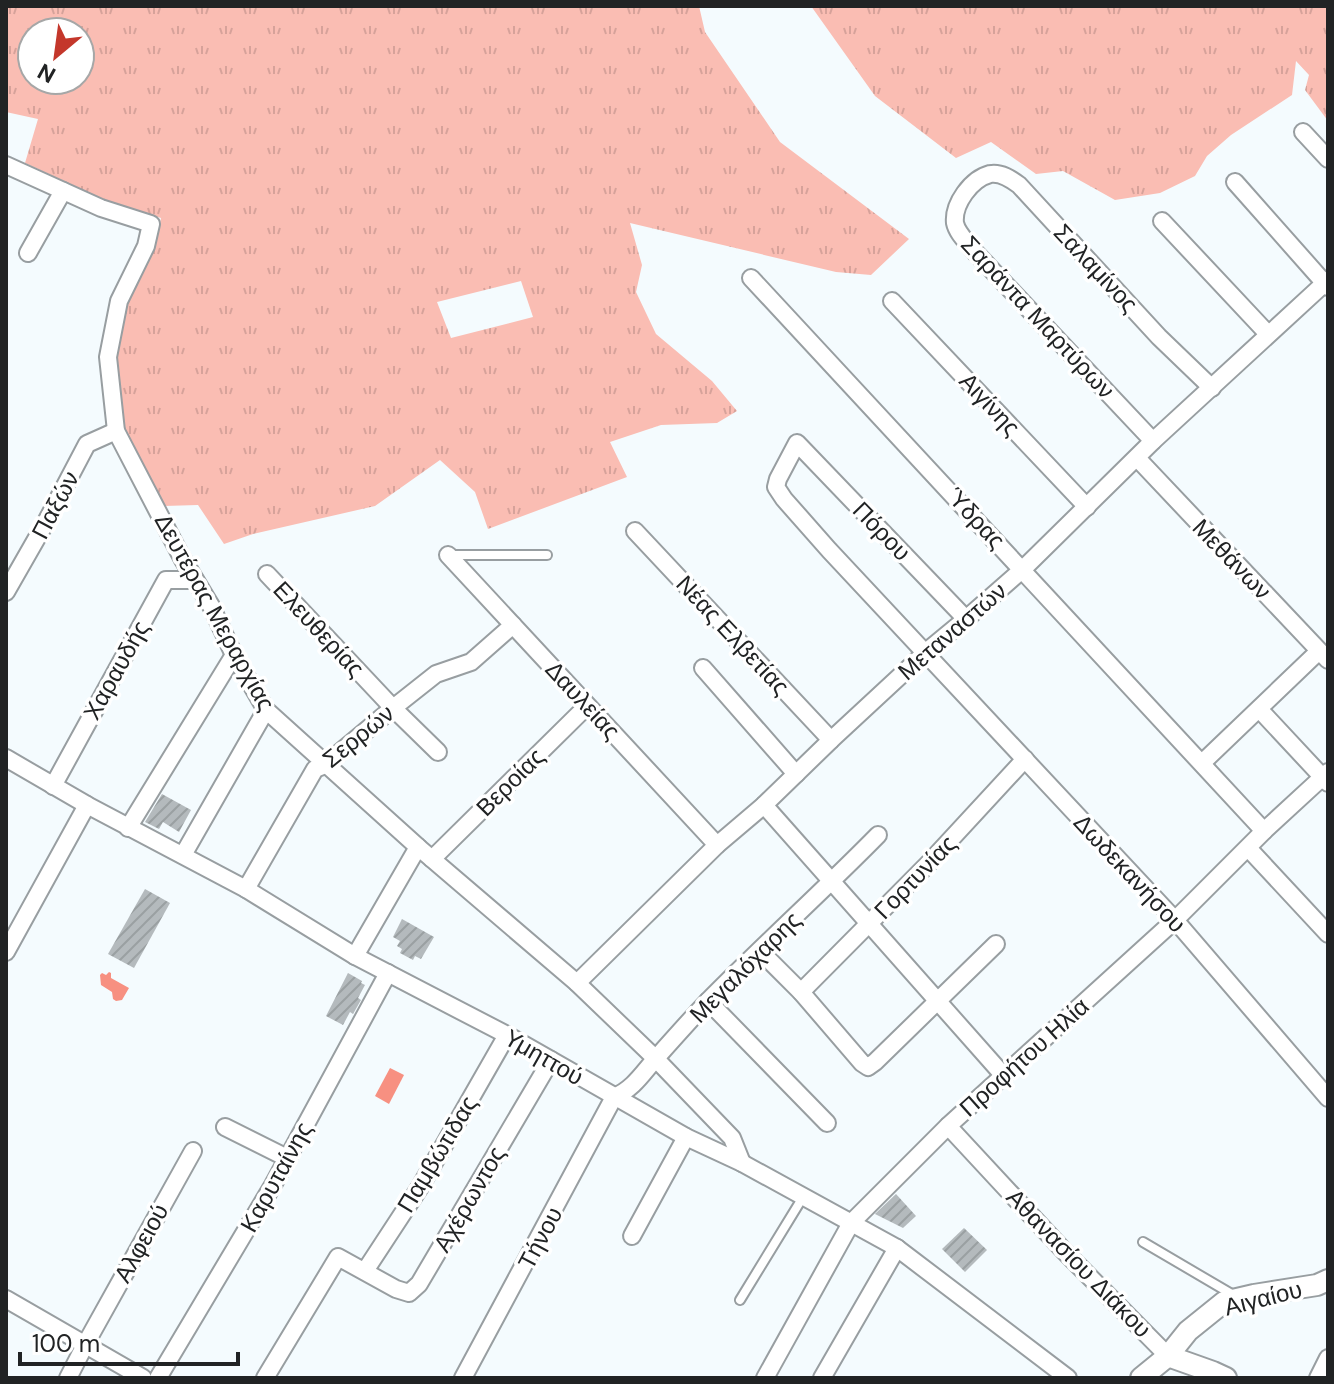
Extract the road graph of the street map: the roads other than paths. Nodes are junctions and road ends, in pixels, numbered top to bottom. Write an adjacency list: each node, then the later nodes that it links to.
1 (1303, 132): 2 (street)
2 (1328, 159)
3 (6, 165): 6 (street, Δευτέρας Μεραρχίας)
4 (1235, 182): 10 (street)
5 (972, 185): 13 (street, Σαλαμίνος); 15 (street, Σαράντα Μαρτύρων)
6 (63, 191): 8 (street); 14 (street, Δευτέρας Μεραρχίας)
7 (1162, 221): 12 (street)
8 (28, 253)
9 (751, 278): 22 (street, Ύδρας)
10 (1327, 283): 12 (street, Μεταναστών)
11 (892, 301): 18 (street, Αιγίνης)
12 (1268, 334): 13 (street, Μεταναστών)
13 (1212, 388): 15 (street, Μεταναστών)
14 (116, 431): 24 (street, Δευτέρας Μεραρχίας); 25 (street, Παξών)
15 (1153, 441): 17 (street, Μεταναστών)
16 (797, 443): 26 (street, Πόρου); 28 (street, Δωδεκανήσου)
17 (1137, 458): 18 (street, Μεταναστών); 30 (street, Μεθάνων)
18 (1087, 507): 22 (street, Μεταναστών)
19 (635, 531): 36 (street, Νέας Ελβετίας)
20 (448, 555): 21 (lane); 27 (street, Δαυλείας)
21 (547, 555)
22 (1023, 569): 26 (street, Μεταναστών); 40 (street, Ύδρας)
23 (267, 574): 33 (street, Ελευθερίας)
24 (195, 580): 29 (street, Δευτέρας Μεραρχίας); 44 (street, Χαραυδής)
25 (6, 592)
26 (966, 619): 28 (street, Μεταναστών)
27 (513, 625): 32 (street, Δαυλείας); 33 (street, Σερρών)
28 (926, 652): 36 (street, Μεταναστών); 39 (street, Δωδεκανήσου)
29 (234, 655): 35 (street, Δευτέρας Μεραρχίας); 47 (street)
30 (1324, 655): 34 (street)
31 (703, 668): 42 (street)
32 (587, 706): 50 (street, Δαυλείας); 54 (street, Βεροίας)
33 (393, 708): 37 (street, Ελευθερίας); 41 (street, Σερρών)
34 (1259, 709): 40 (street); 43 (street)
35 (266, 710): 41 (street, Δευτέρας Μεραρχίας); 53 (street)
36 (831, 740): 42 (street, Μεταναστών)
37 (438, 752)
38 (6, 758): 44 (street, Υμηττού)
39 (1025, 759): 57 (street, Δωδεκανήσου); 58 (street, Γορτυνίας)
40 (1202, 763): 48 (street, Ύδρας)
41 (325, 765): 51 (street, Δευτέρας Μεραρχίας); 56 (street, Σερρών)
42 (796, 774): 46 (street, Μεταναστών)
43 (1326, 778): 48 (street, Προφήτου Ηλία)
44 (53, 786): 45 (street, Υμηττού)
45 (87, 805): 47 (street, Υμηττού); 62 (street)
46 (764, 805): 50 (street, Μεταναστών); 55 (street)
47 (128, 828): 53 (street, Υμηττού)
48 (1264, 831): 52 (street, Προφήτου Ηλία)
49 (878, 835): 55 (street, Μεγαλόχαρης)
50 (717, 845): 65 (street, Μεταναστών)
51 (418, 847): 54 (street, Δευτέρας Μεραρχίας); 63 (street)
52 (1248, 848): 57 (street, Προφήτου Ηλία); 59 (street)
53 (183, 855): 56 (street, Υμηττού)
54 (432, 859): 65 (street, Δευτέρας Μεραρχίας)
55 (833, 881): 58 (street); 61 (street, Μεγαλόχαρης)
56 (246, 889): 63 (street, Υμηττού)
57 (1175, 920): 72 (street, Προφήτου Ηλία); 74 (street, Δωδεκανήσου)
58 (870, 924): 66 (street, Γορτυνίας); 67 (street)
59 (1328, 934)
60 (996, 944): 67 (street)
61 (760, 951): 66 (street); 68 (street, Μεγαλόχαρης)
62 (6, 952)
63 (355, 956): 64 (street, Υμηττού)
64 (388, 973): 69 (street, Υμηττού); 80 (street, Καρυταίνης)
65 (577, 983): 70 (street, Δευτέρας Μεραρχίας)
66 (801, 992): 67 (street)
67 (937, 1000): 72 (street)
68 (708, 1001): 70 (street, Μεγαλόχαρης); 75 (street)
69 (507, 1035): 71 (street, Υμηττού); 87 (street, Παμβώτιδας)
70 (655, 1058): 73 (street, Μεγαλόχαρης); 81 (street, Δευτέρας Μεραρχίας)
71 (551, 1060): 73 (street, Υμηττού); 87 (street, Αχέρωντος)
72 (1004, 1076): 76 (street, Προφήτου Ηλία)
73 (614, 1097): 78 (street, Υμηττού); 100 (street, Τήνου)
74 (1328, 1098)
75 (827, 1123)
76 (948, 1126): 83 (street, Προφήτου Ηλία); 93 (street, Αθανασίου Διάκου)
77 (225, 1127): 80 (street)
78 (686, 1137): 81 (street, Υμηττού); 84 (street)
79 (193, 1151): 92 (street, Αλφειού)
80 (287, 1158): 98 (street, Καρυταίνης)
81 (742, 1163): 82 (street, Υμηττού)
82 (804, 1197): 83 (street, Υμηττού); 91 (lane)
83 (851, 1223): 86 (street, Υμηττού); 101 (street, Προφήτου Ηλία)
84 (632, 1236)
85 (1143, 1242): 89 (lane)
86 (897, 1248): 102 (street); 103 (street, Υμηττού)
87 (365, 1271): 99 (street)
88 (1328, 1280): 89 (street, Αιγαίου)
89 (1239, 1298): 93 (street, Αιγαίου)
90 (6, 1299): 92 (street)
91 (740, 1300)
92 (85, 1345): 96 (street, Αλφειού); 97 (street)
93 (1168, 1356): 95 (street, Αθανασίου Διάκου); 104 (street, Αιγαίου)
94 (1328, 1358): 105 (street)
95 (1216, 1376)
96 (68, 1378)
97 (143, 1378)
98 (158, 1378)
99 (265, 1378)
100 (463, 1378)
101 (765, 1378)
102 (822, 1378)
103 (1068, 1378)
104 (1141, 1378)
105 (1318, 1378)

